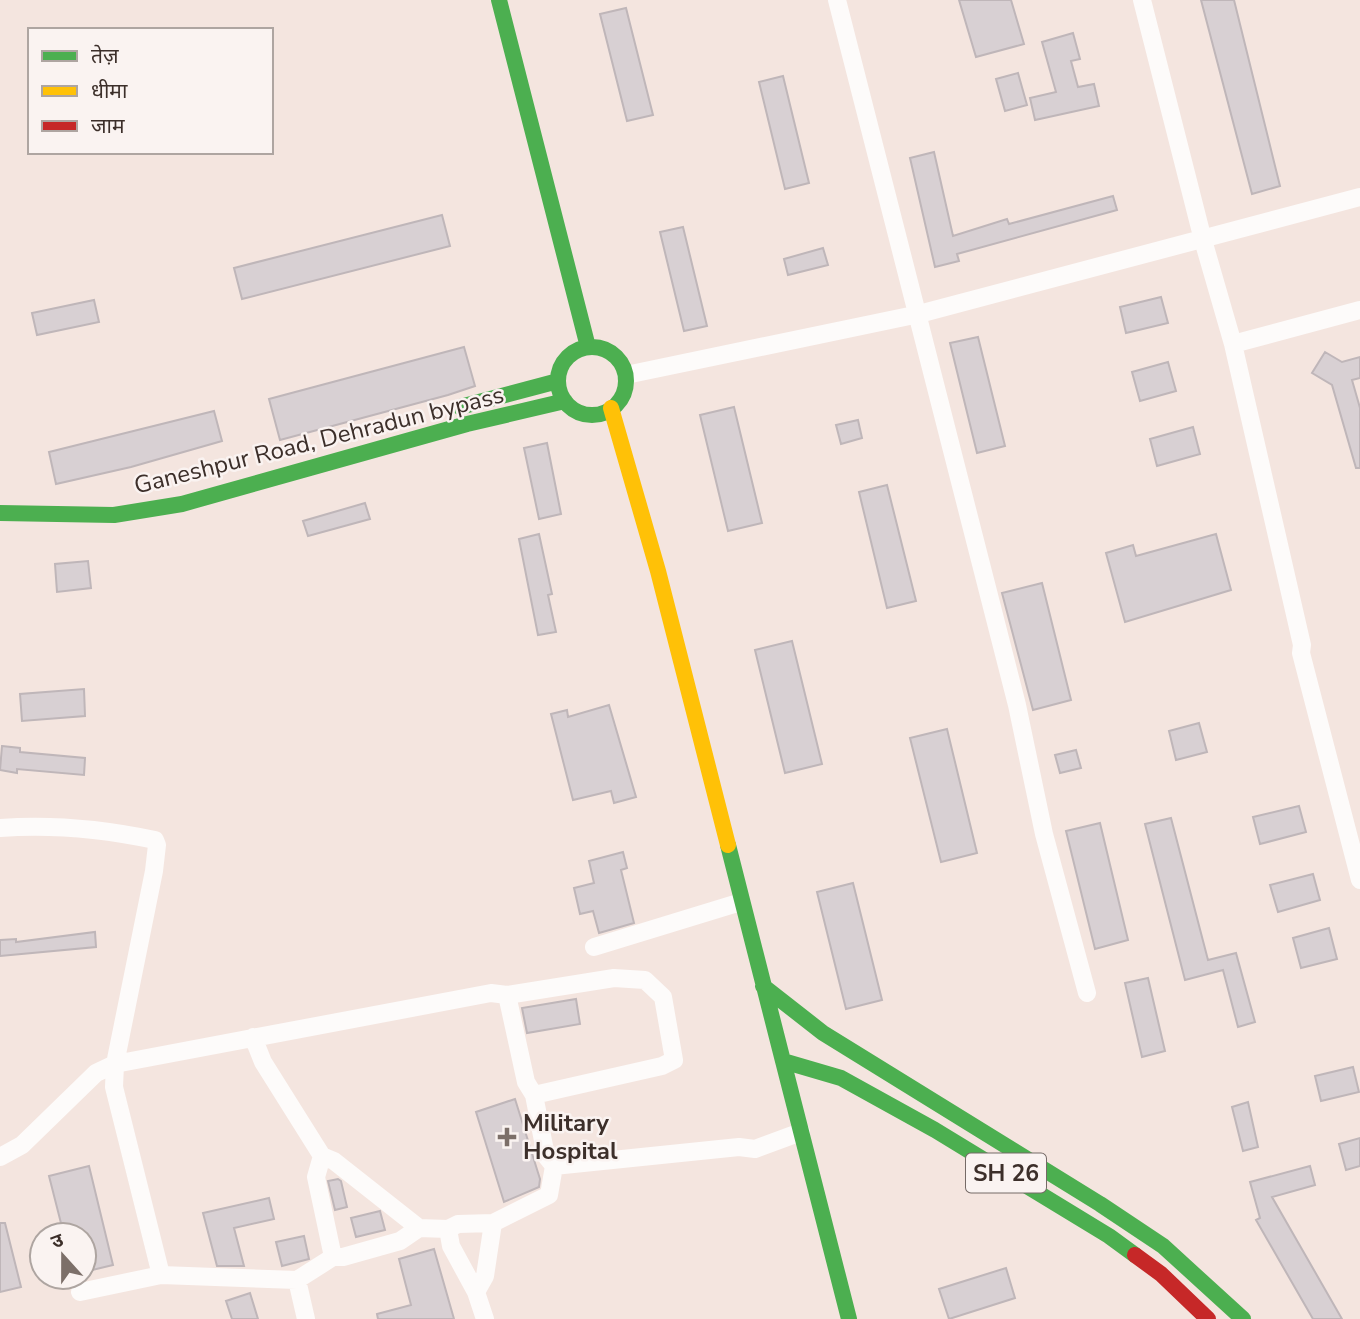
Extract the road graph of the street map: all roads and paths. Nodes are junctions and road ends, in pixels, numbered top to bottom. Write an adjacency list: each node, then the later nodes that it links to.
1 (499, 0): 9 (main road)
2 (837, 0): 7 (street)
3 (1142, 0): 5 (street)
4 (1360, 197): 5 (street)
5 (1203, 240): 7 (street); 8 (street)
6 (1360, 310): 8 (street)
7 (919, 314): 10 (street); 24 (street)
8 (1233, 344): 18 (street)
9 (588, 347): 10 (main road); 11 (main road)
10 (626, 375): 13 (main road)
11 (558, 381): 12 (main road); 14 (main road)
12 (565, 401): 13 (main road); 17 (main road, Ganeshpur Road, Dehradun bypass)
13 (611, 408): 21 (main road)
14 (440, 413)
15 (55, 498): 16 (main road)
16 (81, 498)
17 (0, 513)
18 (1352, 809): 20 (street)
19 (0, 828): 28 (street)
20 (1360, 880)
21 (741, 902): 22 (street); 23 (main road)
22 (594, 947)
23 (763, 986): 27 (main road); 46 (main road)
24 (1087, 993)
25 (507, 995): 26 (street); 29 (street); 29 (street)
26 (253, 1037): 28 (street); 31 (street)
27 (783, 1061): 30 (main road); 45 (main road, SH 26)
28 (115, 1064): 32 (street); 38 (street)
29 (534, 1095): 33 (street)
30 (801, 1132): 33 (street); 44 (main road)
31 (322, 1156): 35 (street); 37 (street)
32 (0, 1157)
33 (554, 1166): 34 (street)
34 (493, 1223): 36 (street); 41 (street)
35 (419, 1228): 36 (street); 37 (street)
36 (448, 1230): 41 (street)
37 (333, 1257): 39 (street)
38 (161, 1275): 39 (street); 40 (street)
39 (297, 1280): 42 (street)
40 (80, 1292)
41 (476, 1292): 43 (street)
42 (306, 1319)
43 (485, 1319)
44 (849, 1319)
45 (1209, 1319)
46 (1243, 1319)

